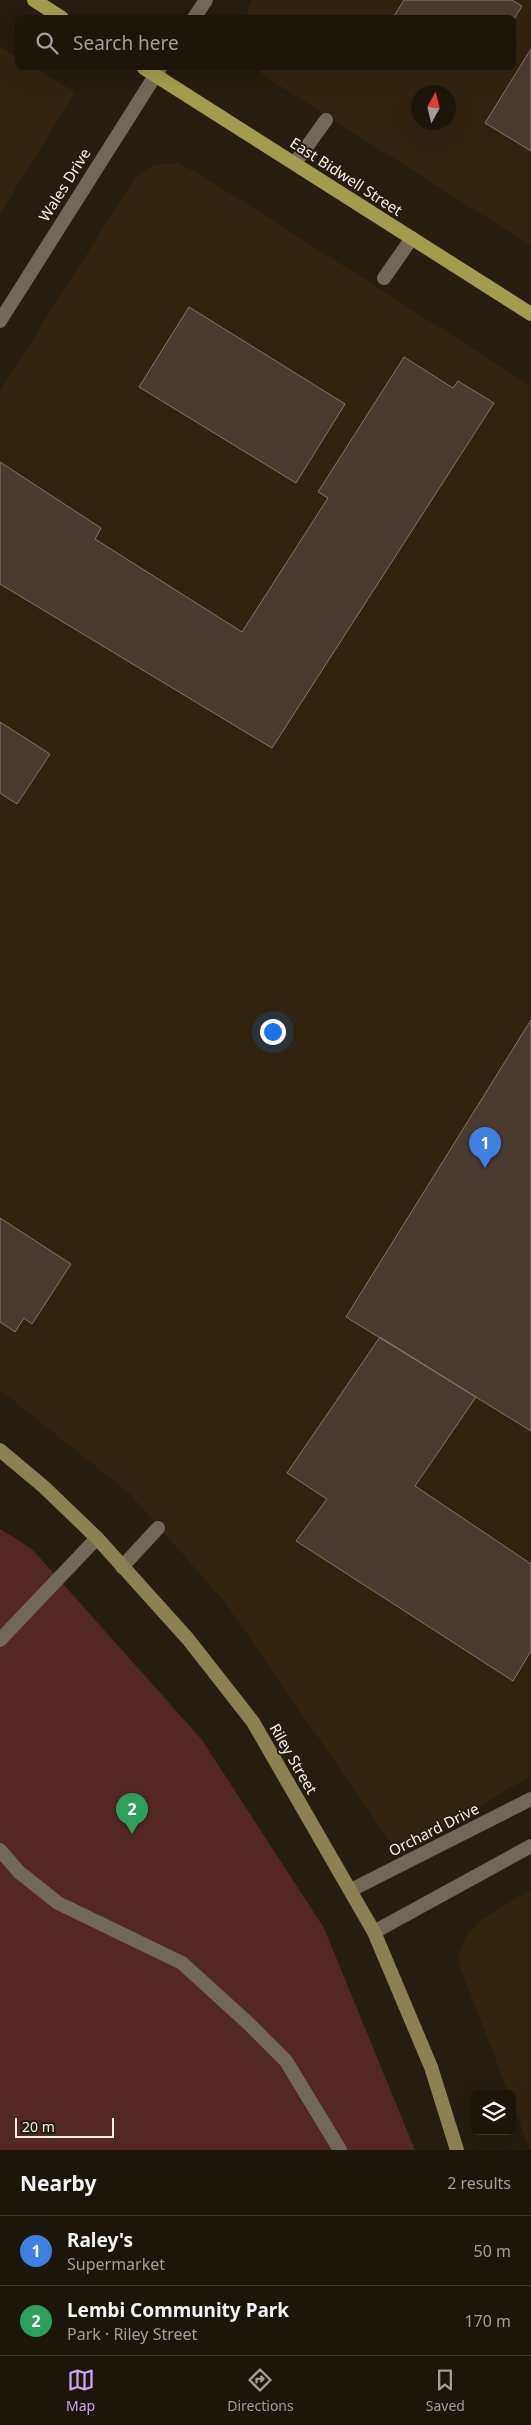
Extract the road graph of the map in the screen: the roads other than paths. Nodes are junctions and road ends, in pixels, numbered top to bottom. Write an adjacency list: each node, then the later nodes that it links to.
1 (34, 0): 3 (main road)
2 (206, 0): 4 (street)
3 (57, 15)
4 (196, 15)
5 (153, 70): 7 (main road, East Bidwell Street); 11 (street, Wales Drive)
6 (326, 120): 7 (street)
7 (295, 163): 8 (main road, East Bidwell Street)
8 (412, 238): 9 (street); 10 (main road, East Bidwell Street)
9 (384, 278)
10 (531, 314)
11 (0, 321)
12 (0, 1450): 14 (main road, Riley Street)
13 (158, 1528): 15 (street)
14 (97, 1538): 15 (main road, Riley Street); 16 (street)
15 (122, 1567): 20 (main road, Riley Street)
16 (0, 1640)
17 (531, 1799): 20 (street, Orchard Drive)
18 (531, 1846): 21 (street)
19 (0, 1850): 22 (street)
20 (351, 1890): 21 (main road, Riley Street)
21 (374, 1932): 23 (main road, Riley Street)
22 (340, 2150)
23 (457, 2150)

